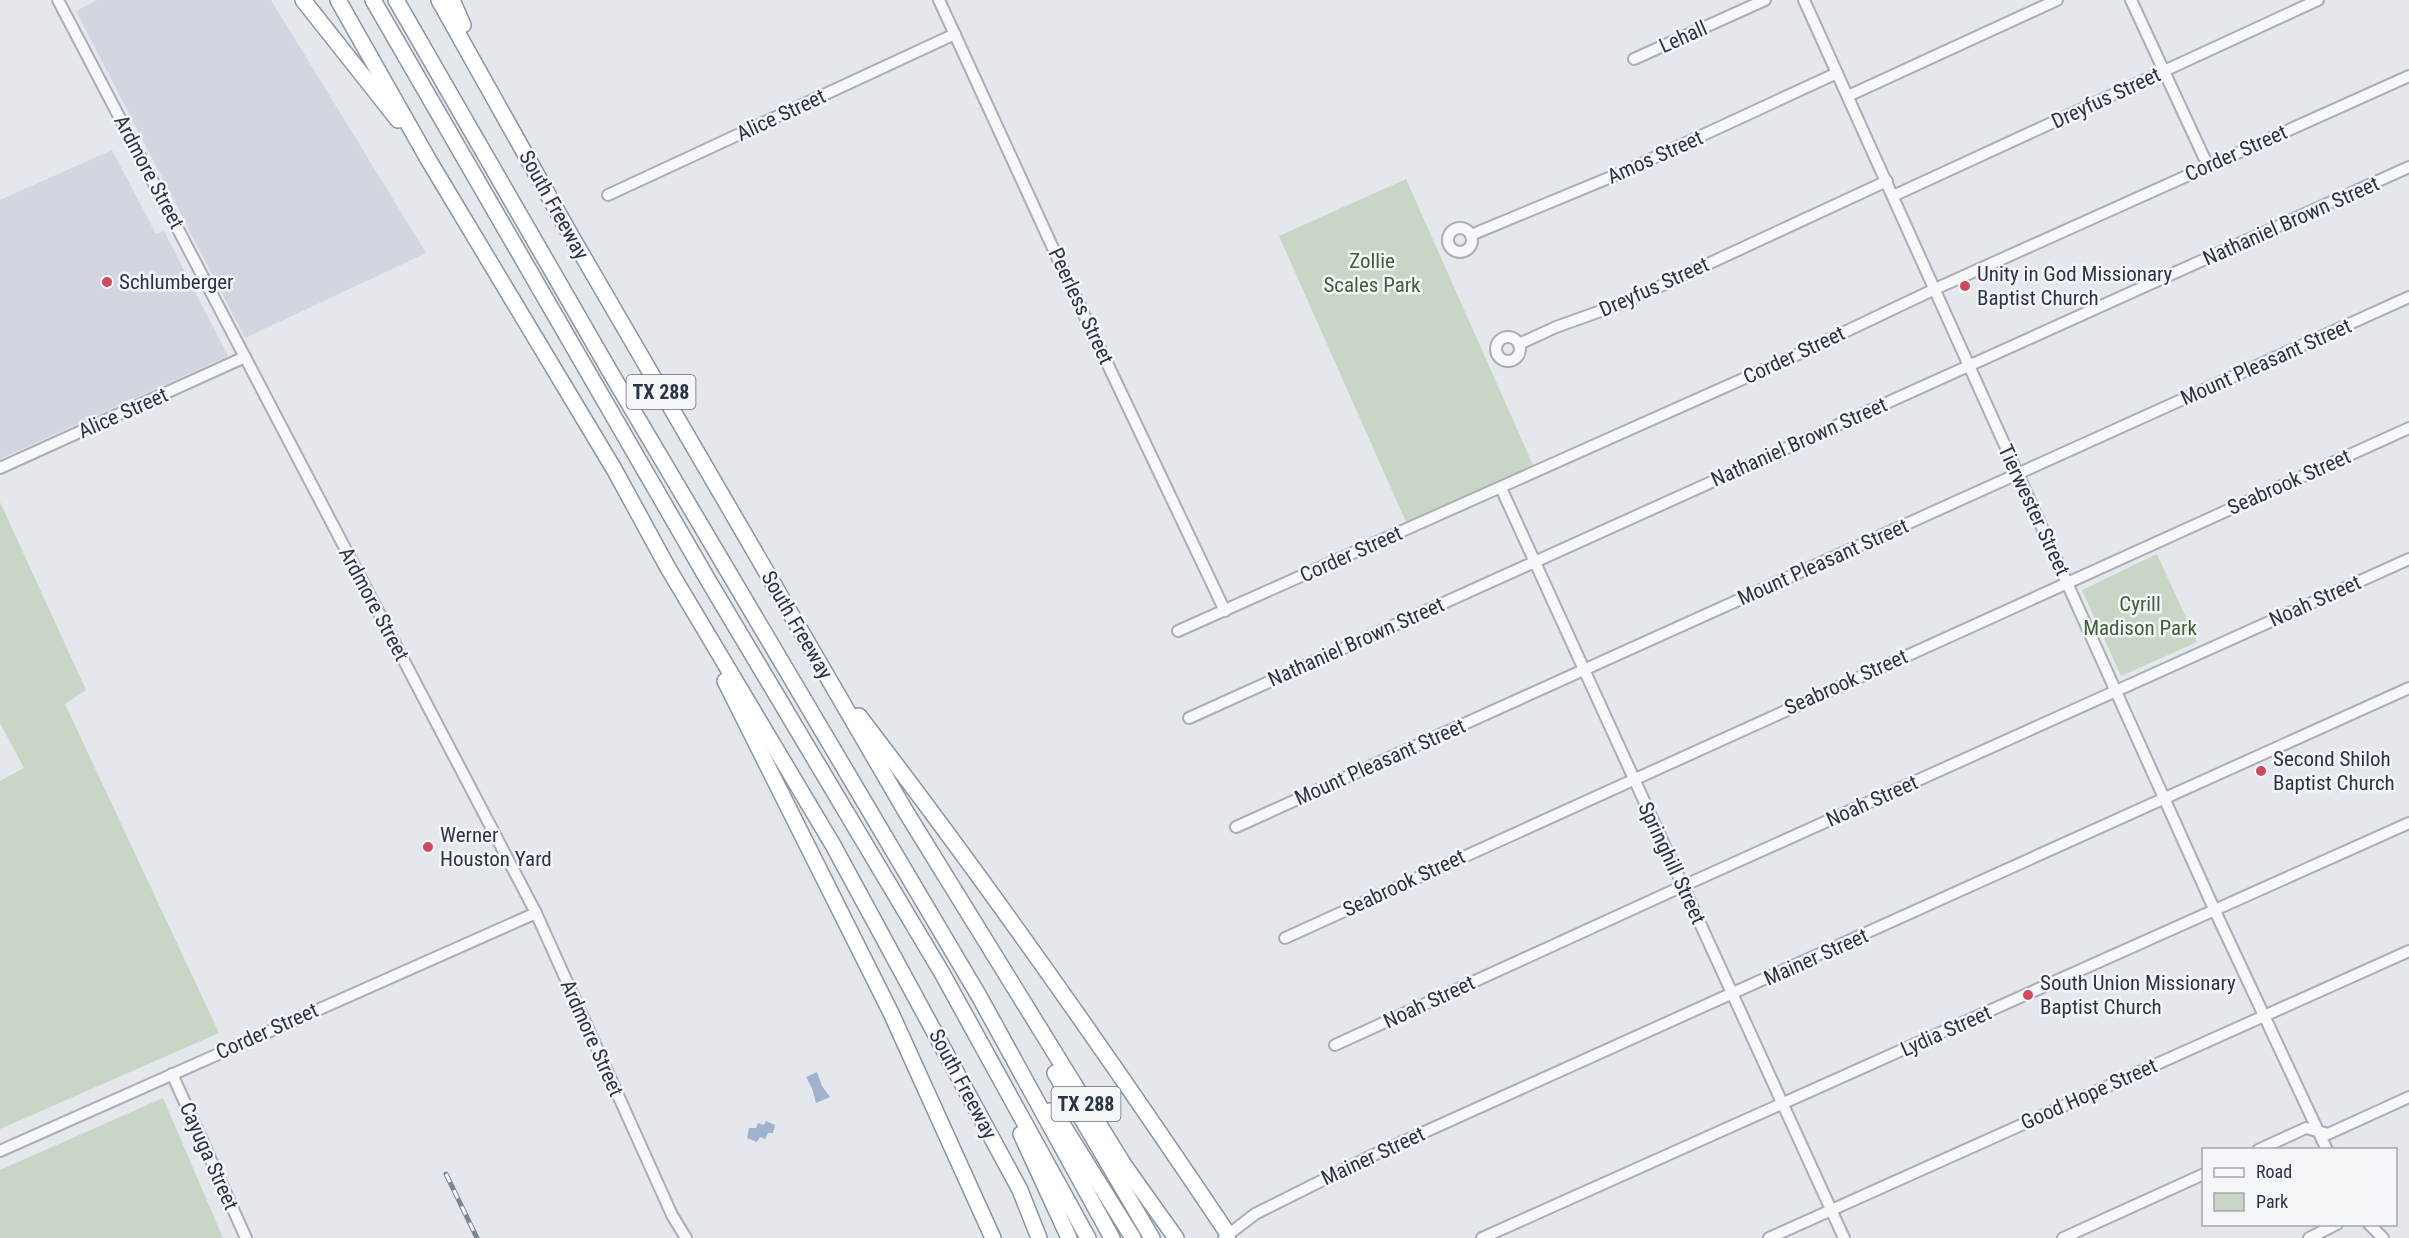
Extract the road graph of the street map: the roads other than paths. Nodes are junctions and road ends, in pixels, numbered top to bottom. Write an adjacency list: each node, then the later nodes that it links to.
1 (58, 0): 31 (street, Ardmore Street)
2 (303, 0): 21 (highway)
3 (338, 0): 21 (highway, South Freeway)
4 (373, 0): 58 (highway)
5 (396, 0): 63 (highway)
6 (439, 0): 20 (highway, South Freeway / TX 288)
7 (452, 0): 20 (highway)
8 (939, 0): 14 (street, Peerless Street)
9 (1765, 0): 15 (street, Lehall)
10 (1804, 0): 17 (street, Tierwester Street)
11 (2056, 0): 19 (street)
12 (2131, 0): 16 (street)
13 (2318, 0): 16 (street, Dreyfus Street)
14 (955, 34): 25 (street, Alice Street); 41 (street, Peerless Street)
15 (1634, 59)
16 (2164, 71): 22 (street); 26 (street, Dreyfus Street)
17 (1837, 73): 19 (street, Tierwester Street); 27 (street, Amos Street)
18 (2409, 76): 22 (street, Corder Street)
19 (1848, 96): 24 (street, Tierwester Street)
20 (503, 115): 43 (highway, South Freeway / TX 288)
21 (428, 159): 39 (highway, South Freeway)
22 (2208, 166): 28 (street, Corder Street)
23 (2409, 167): 32 (street, Nathaniel Brown Street)
24 (1887, 181): 26 (street, Tierwester Street); 30 (street, Dreyfus Street)
25 (608, 195)
26 (1893, 196): 28 (street, Tierwester Street)
27 (1471, 235)
28 (1935, 289): 32 (street, Tierwester Street); 36 (street, Corder Street)
29 (2409, 297): 35 (street, Mount Pleasant Street)
30 (1519, 344)
31 (245, 357): 34 (street, Alice Street); 54 (street, Ardmore Street)
32 (1968, 367): 35 (street, Tierwester Street); 38 (street, Nathaniel Brown Street)
33 (2409, 428): 40 (street, Seabrook Street)
34 (0, 468)
35 (2017, 474): 40 (street, Tierwester Street); 44 (street, Mount Pleasant Street)
36 (1501, 488): 38 (street, Springhill Street); 41 (street, Corder Street)
37 (2409, 559): 46 (street, Noah Street)
38 (1534, 561): 44 (street, Springhill Street); 47 (street, Nathaniel Brown Street)
39 (668, 568): 71 (highway, South Freeway); 80 (highway)
40 (2068, 582): 46 (street, Tierwester Street); 48 (street, Seabrook Street)
41 (1225, 610): 42 (street, Corder Street)
42 (1178, 631)
43 (822, 667): 57 (highway, South Freeway / TX 288); 76 (highway)
44 (1584, 669): 48 (street, Springhill Street); 51 (street, Mount Pleasant Street)
45 (2409, 688): 49 (street, Mainer Street)
46 (2116, 690): 49 (street, Tierwester Street); 52 (street, Noah Street)
47 (1189, 718)
48 (1634, 778): 52 (street, Springhill Street); 55 (street, Seabrook Street)
49 (2166, 799): 53 (street, Tierwester Street); 59 (street, Mainer Street)
50 (2409, 823): 53 (street, Lydia Street)
51 (1236, 826)
52 (1683, 886): 59 (street, Springhill Street); 61 (street, Noah Street)
53 (2215, 910): 60 (street, Tierwester Street); 65 (street, Lydia Street)
54 (536, 913): 62 (street, Corder Street); 73 (street, Ardmore Street)
55 (1285, 938)
56 (2409, 951): 60 (street, Good Hope Street)
57 (1001, 967): 87 (highway); 88 (highway, South Freeway / TX 288)
58 (942, 973): 83 (highway); 84 (highway)
59 (1733, 995): 65 (street, Springhill Street); 76 (street, Mainer Street)
60 (2265, 1016): 66 (street, Tierwester Street); 72 (street, Good Hope Street)
61 (1335, 1045)
62 (172, 1074): 69 (street, Corder Street); 77 (street, Cayuga Street)
63 (1033, 1093): 85 (highway); 86 (highway)
64 (2409, 1097): 66 (street)
65 (1783, 1103): 72 (street, Springhill Street); 89 (street, Lydia Street)
66 (2318, 1131): 67 (street); 68 (street, Tierwester Street)
67 (2260, 1148)
68 (2326, 1148)
69 (0, 1151)
70 (2202, 1175): 92 (street)
71 (1020, 1190): 81 (highway, South Freeway); 82 (highway)
72 (1831, 1210): 90 (street, Good Hope Street); 91 (street, Springhill Street)
73 (672, 1215): 78 (street, Ardmore Street); 79 (street, Ardmore Street)
74 (2333, 1226): 93 (street)
75 (2371, 1226): 94 (street)
76 (1226, 1236)
77 (246, 1238)
78 (678, 1238)
79 (686, 1238)
80 (993, 1238)
81 (1039, 1238)
82 (1045, 1238)
83 (1069, 1238)
84 (1088, 1238)
85 (1112, 1238)
86 (1133, 1238)
87 (1152, 1238)
88 (1176, 1238)
89 (1482, 1238)
90 (1769, 1238)
91 (1844, 1238)
92 (2062, 1238)
93 (2309, 1238)
94 (2383, 1238)

